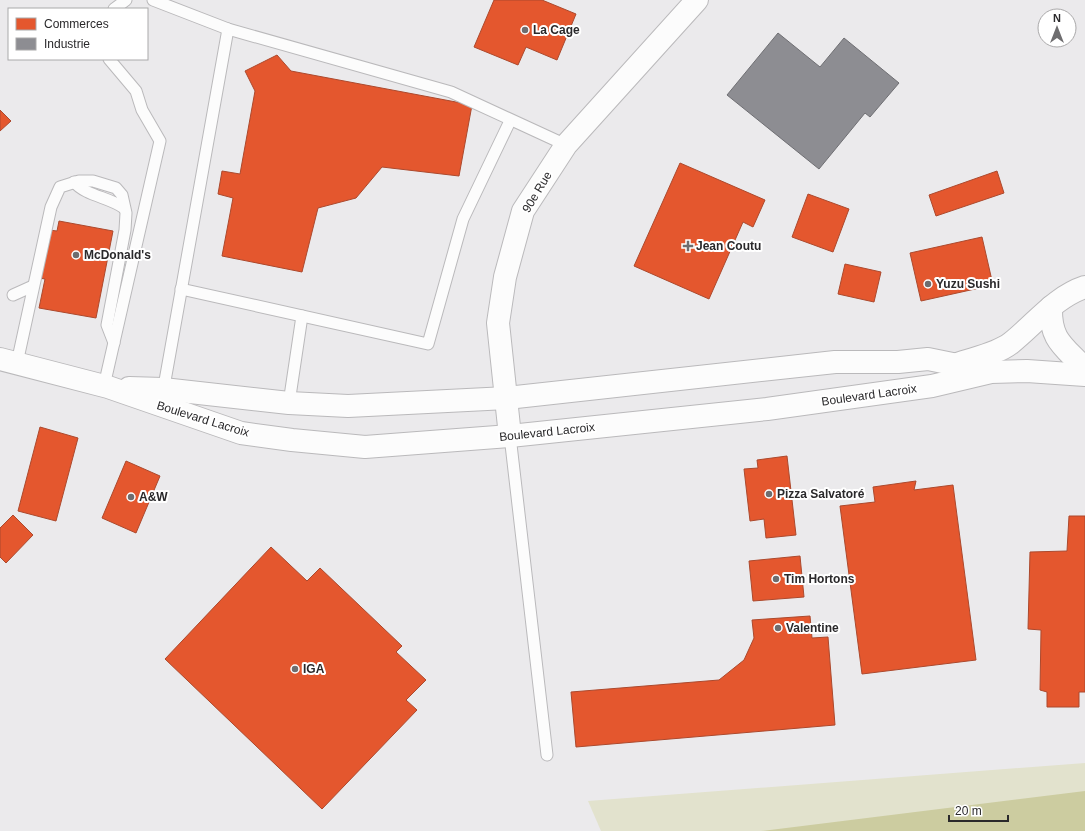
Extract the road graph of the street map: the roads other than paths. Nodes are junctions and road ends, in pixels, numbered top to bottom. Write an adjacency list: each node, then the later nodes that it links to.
1 (126, 0): 4 (lane)
2 (153, 0): 5 (lane)
3 (697, 0): 8 (main road, 90e Rue)
4 (115, 8)
5 (228, 29): 7 (lane); 11 (lane)
6 (109, 60): 15 (lane)
7 (510, 121): 8 (lane); 14 (lane)
8 (566, 145): 23 (main road, 90e Rue)
9 (33, 286): 12 (lane); 15 (lane); 16 (lane)
10 (1085, 287): 13 (main road)
11 (181, 289): 14 (lane); 22 (lane)
12 (13, 295)
13 (1051, 307): 17 (main road); 18 (main road)
14 (302, 316): 24 (lane)
15 (114, 343): 21 (lane)
16 (9, 361): 21 (main road, Boulevard Lacroix)
17 (957, 364): 19 (main road, Boulevard Lacroix); 23 (main road, Boulevard Lacroix)
18 (1085, 369)
19 (991, 372): 20 (main road, Boulevard Lacroix); 25 (main road, Boulevard Lacroix)
20 (1085, 375)
21 (106, 386): 22 (main road, Boulevard Lacroix)
22 (162, 398): 24 (main road, Boulevard Lacroix); 25 (main road, Boulevard Lacroix)
23 (507, 398): 24 (main road, Boulevard Lacroix); 25 (main road, 90e Rue)
24 (289, 403)
25 (510, 436): 26 (lane)
26 (547, 755)

